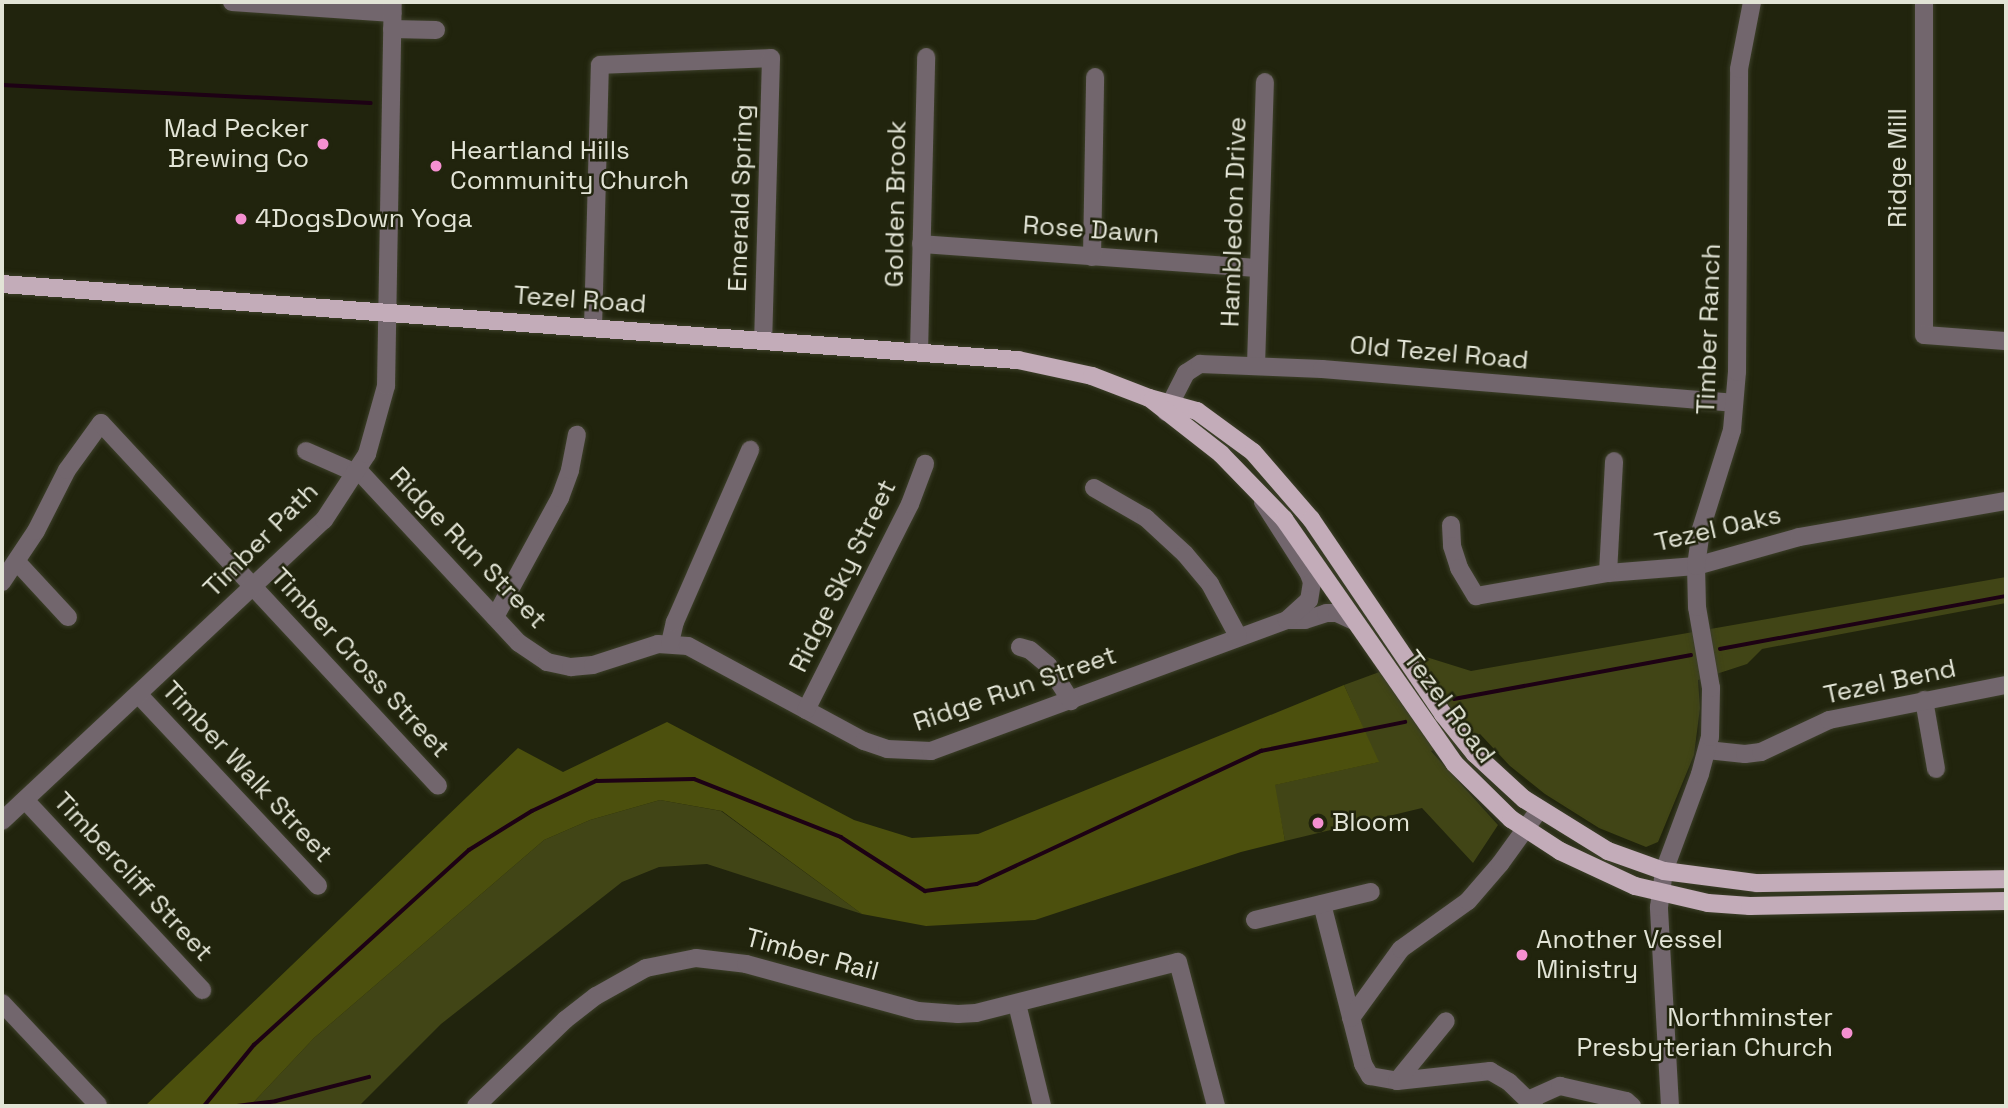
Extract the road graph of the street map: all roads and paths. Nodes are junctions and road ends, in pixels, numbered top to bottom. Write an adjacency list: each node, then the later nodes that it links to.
1 (232, 2): 4 (street)
2 (1752, 2): 19 (street, Timber Ranch)
3 (1924, 2): 16 (street, Ridge Mill)
4 (393, 15): 5 (street); 13 (street, Timber Path)
5 (436, 30)
6 (926, 57): 9 (street, Golden Brook)
7 (1095, 77): 10 (street)
8 (1265, 82): 11 (street, Hambledon Drive)
9 (921, 244): 10 (street, Rose Dawn); 17 (street, Golden Brook)
10 (1092, 257): 11 (street, Rose Dawn)
11 (1258, 268): 18 (street, Hambledon Drive)
12 (2, 284): 13 (main road, Tezel Road)
13 (388, 313): 14 (main road, Tezel Road); 26 (street, Timber Path)
14 (593, 328): 15 (main road, Tezel Road); 15 (street, Emerald Spring)
15 (763, 340): 17 (main road, Tezel Road)
16 (2006, 341)
17 (919, 352): 20 (main road, Tezel Road)
18 (1256, 365): 19 (street, Old Tezel Road); 20 (street, Old Tezel Road)
19 (1733, 403): 32 (street, Timber Ranch)
20 (1168, 407): 27 (main road, Tezel Road); 52 (main road, Tezel Road)
21 (577, 435): 37 (street)
22 (750, 450): 41 (street)
23 (306, 451): 26 (street)
24 (1614, 461): 33 (street)
25 (925, 464): 47 (street, Ridge Sky Street)
26 (357, 472): 35 (street, Timber Path); 37 (street, Ridge Run Street)
27 (1250, 481): 38 (street, Ridge Run Street); 39 (main road, Tezel Road)
28 (1094, 488): 40 (street)
29 (2006, 502): 32 (street, Tezel Oaks)
30 (1451, 525): 33 (street, Tezel Oaks)
31 (18, 562): 34 (street); 35 (street, Timber Cross Street); 36 (street)
32 (1696, 566): 33 (street, Tezel Oaks); 48 (street, Timber Ranch)
33 (1608, 573)
34 (2, 582)
35 (253, 587): 44 (street, Timber Path); 50 (street, Timber Cross Street)
36 (68, 617)
37 (495, 617): 41 (street, Ridge Run Street)
38 (1287, 620): 39 (street, Ridge Run Street); 40 (street, Ridge Run Street)
39 (1354, 621): 54 (main road, Tezel Road)
40 (1238, 636): 46 (street, Ridge Run Street)
41 (670, 643): 47 (street, Ridge Run Street)
42 (1020, 647): 46 (street)
43 (2006, 685): 45 (street, Tezel Bend)
44 (138, 694): 51 (street, Timber Path); 57 (street, Timber Walk Street)
45 (1924, 700): 48 (street, Tezel Bend); 49 (street)
46 (1071, 701): 47 (street, Ridge Run Street)
47 (806, 710)
48 (1707, 750): 55 (street, Timber Ranch)
49 (1936, 769)
50 (438, 786)
51 (25, 800): 53 (street, Timber Path); 63 (street, Timbercliff Street)
52 (1539, 810): 54 (street); 55 (main road, Tezel Road)
53 (2, 821)
54 (1527, 830): 59 (main road, Tezel Road); 66 (street)
55 (1664, 871): 56 (main road, Tezel Road); 59 (street, Timber Ranch)
56 (2006, 879)
57 (318, 886)
58 (1371, 892): 61 (street)
59 (1661, 894): 60 (main road, Tezel Road); 75 (street, Timber Ranch)
60 (2006, 901)
61 (1322, 904): 62 (street); 66 (street)
62 (1255, 920)
63 (202, 990)
64 (2, 1003): 70 (street)
65 (1017, 1003): 71 (street, Timber Rail); 72 (street); 73 (street, Timber Rail)
66 (1351, 1018): 68 (street)
67 (1446, 1021): 68 (street)
68 (1397, 1081): 69 (street)
69 (1531, 1103): 74 (street)
70 (98, 1105)
71 (476, 1106)
72 (1042, 1106)
73 (1216, 1106)
74 (1632, 1106)
75 (1670, 1106)

